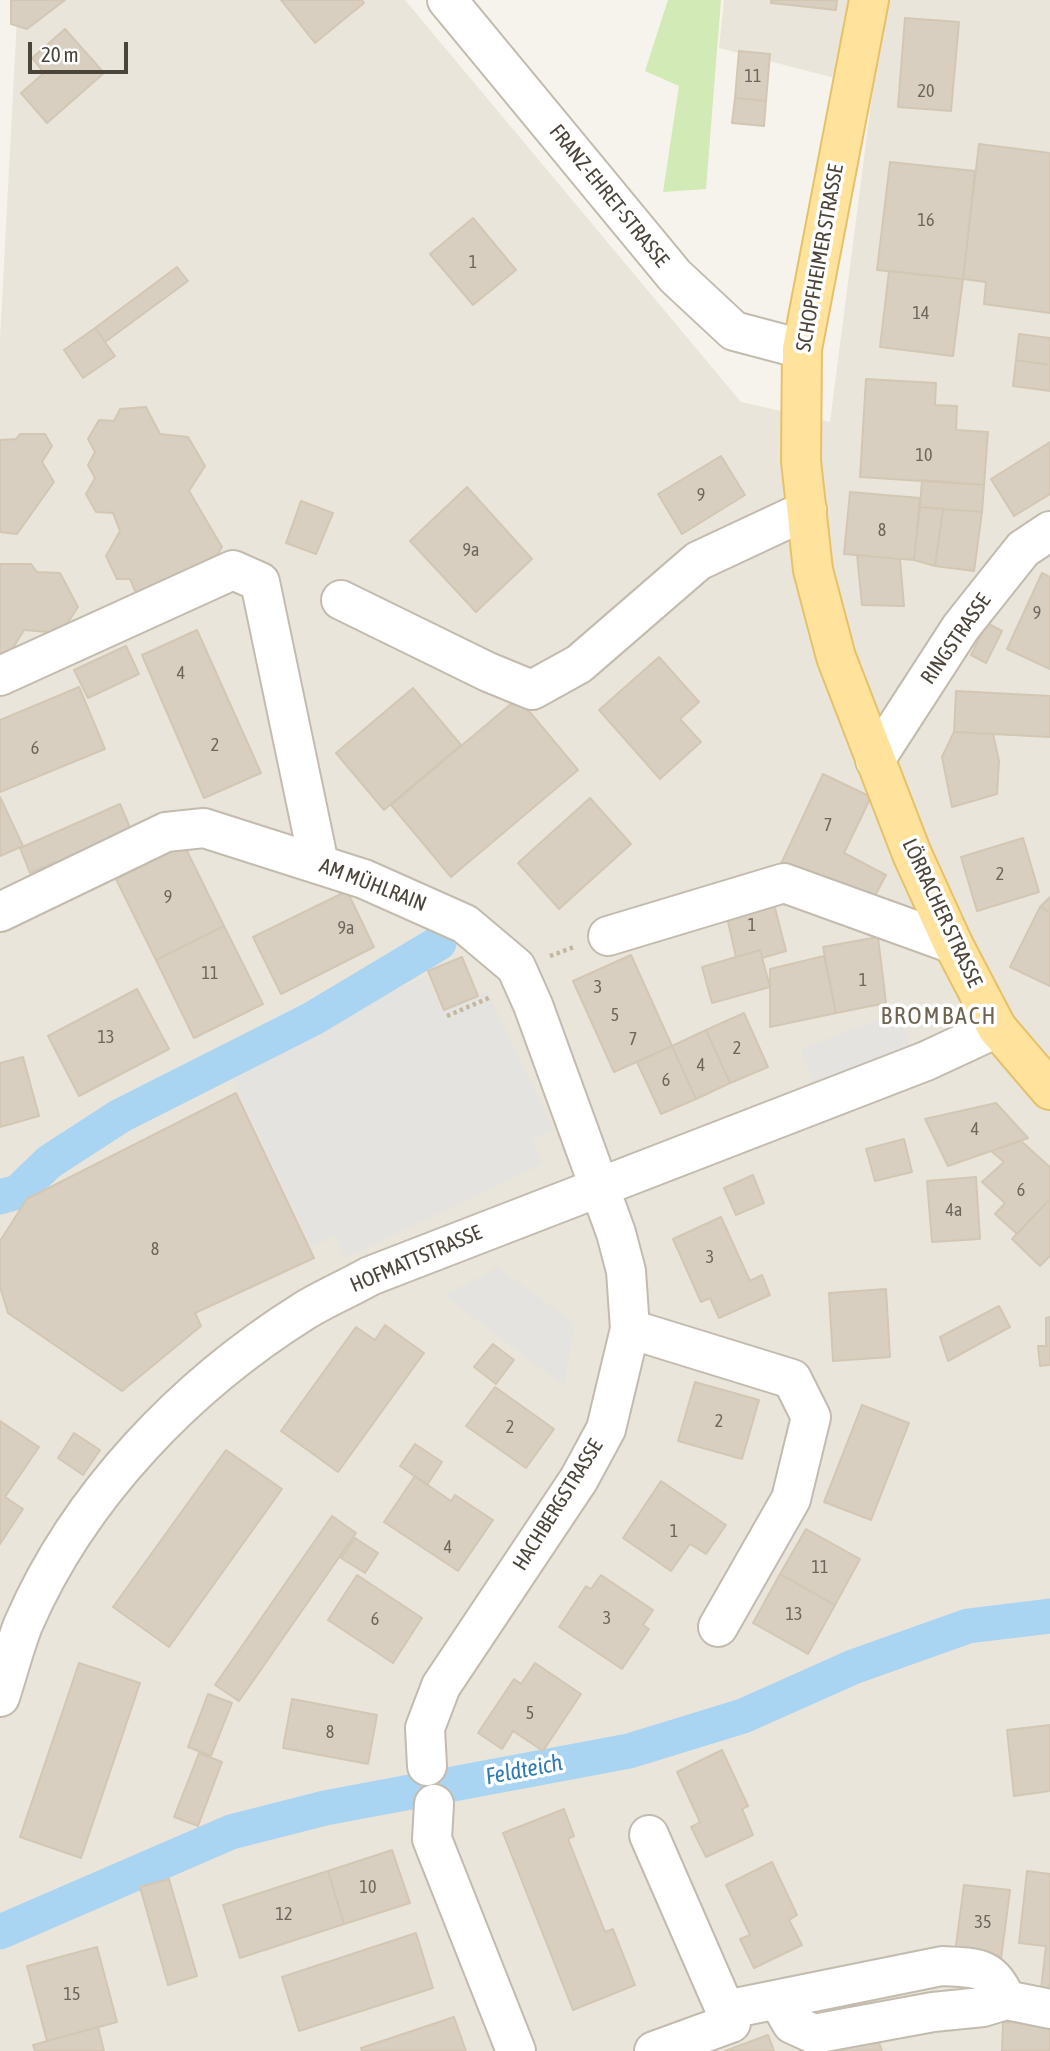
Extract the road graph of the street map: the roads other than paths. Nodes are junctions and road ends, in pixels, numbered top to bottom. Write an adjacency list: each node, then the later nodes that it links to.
1 (447, 0): 3 (street, FRANZ-EHRET-STRASSE)
2 (869, 0): 3 (main road, SCHOPFHEIMER STRASSE)
3 (802, 349): 4 (main road, SCHOPFHEIMER STRASSE)
4 (807, 510): 6 (street); 8 (main road, SCHOPFHEIMER STRASSE)
5 (1050, 531): 8 (street, RINGSTRASSE)
6 (341, 600)
7 (0, 676): 9 (street)
8 (875, 760): 12 (main road, LÖRRACHER STRASSE)
9 (319, 864): 10 (street, AM MÜHLRAIN); 15 (street, AM MÜHLRAIN)
10 (0, 912)
11 (608, 936): 12 (street)
12 (953, 944): 13 (main road, LÖRRACHER STRASSE)
13 (998, 1028): 14 (main road, LÖRRACHER STRASSE); 15 (street, HOFMATTSTRASSE)
14 (1047, 1083)
15 (601, 1185): 16 (street, HACHBERGSTRASSE); 18 (street, HOFMATTSTRASSE)
16 (630, 1329): 17 (street); 19 (street, HACHBERGSTRASSE)
17 (718, 1627)
18 (0, 1696)
19 (427, 1766)
20 (434, 1804): 24 (street)
21 (649, 1835): 23 (street)
22 (1050, 2009): 23 (street)
23 (725, 2010): 25 (street)
24 (516, 2051)
25 (654, 2051)

